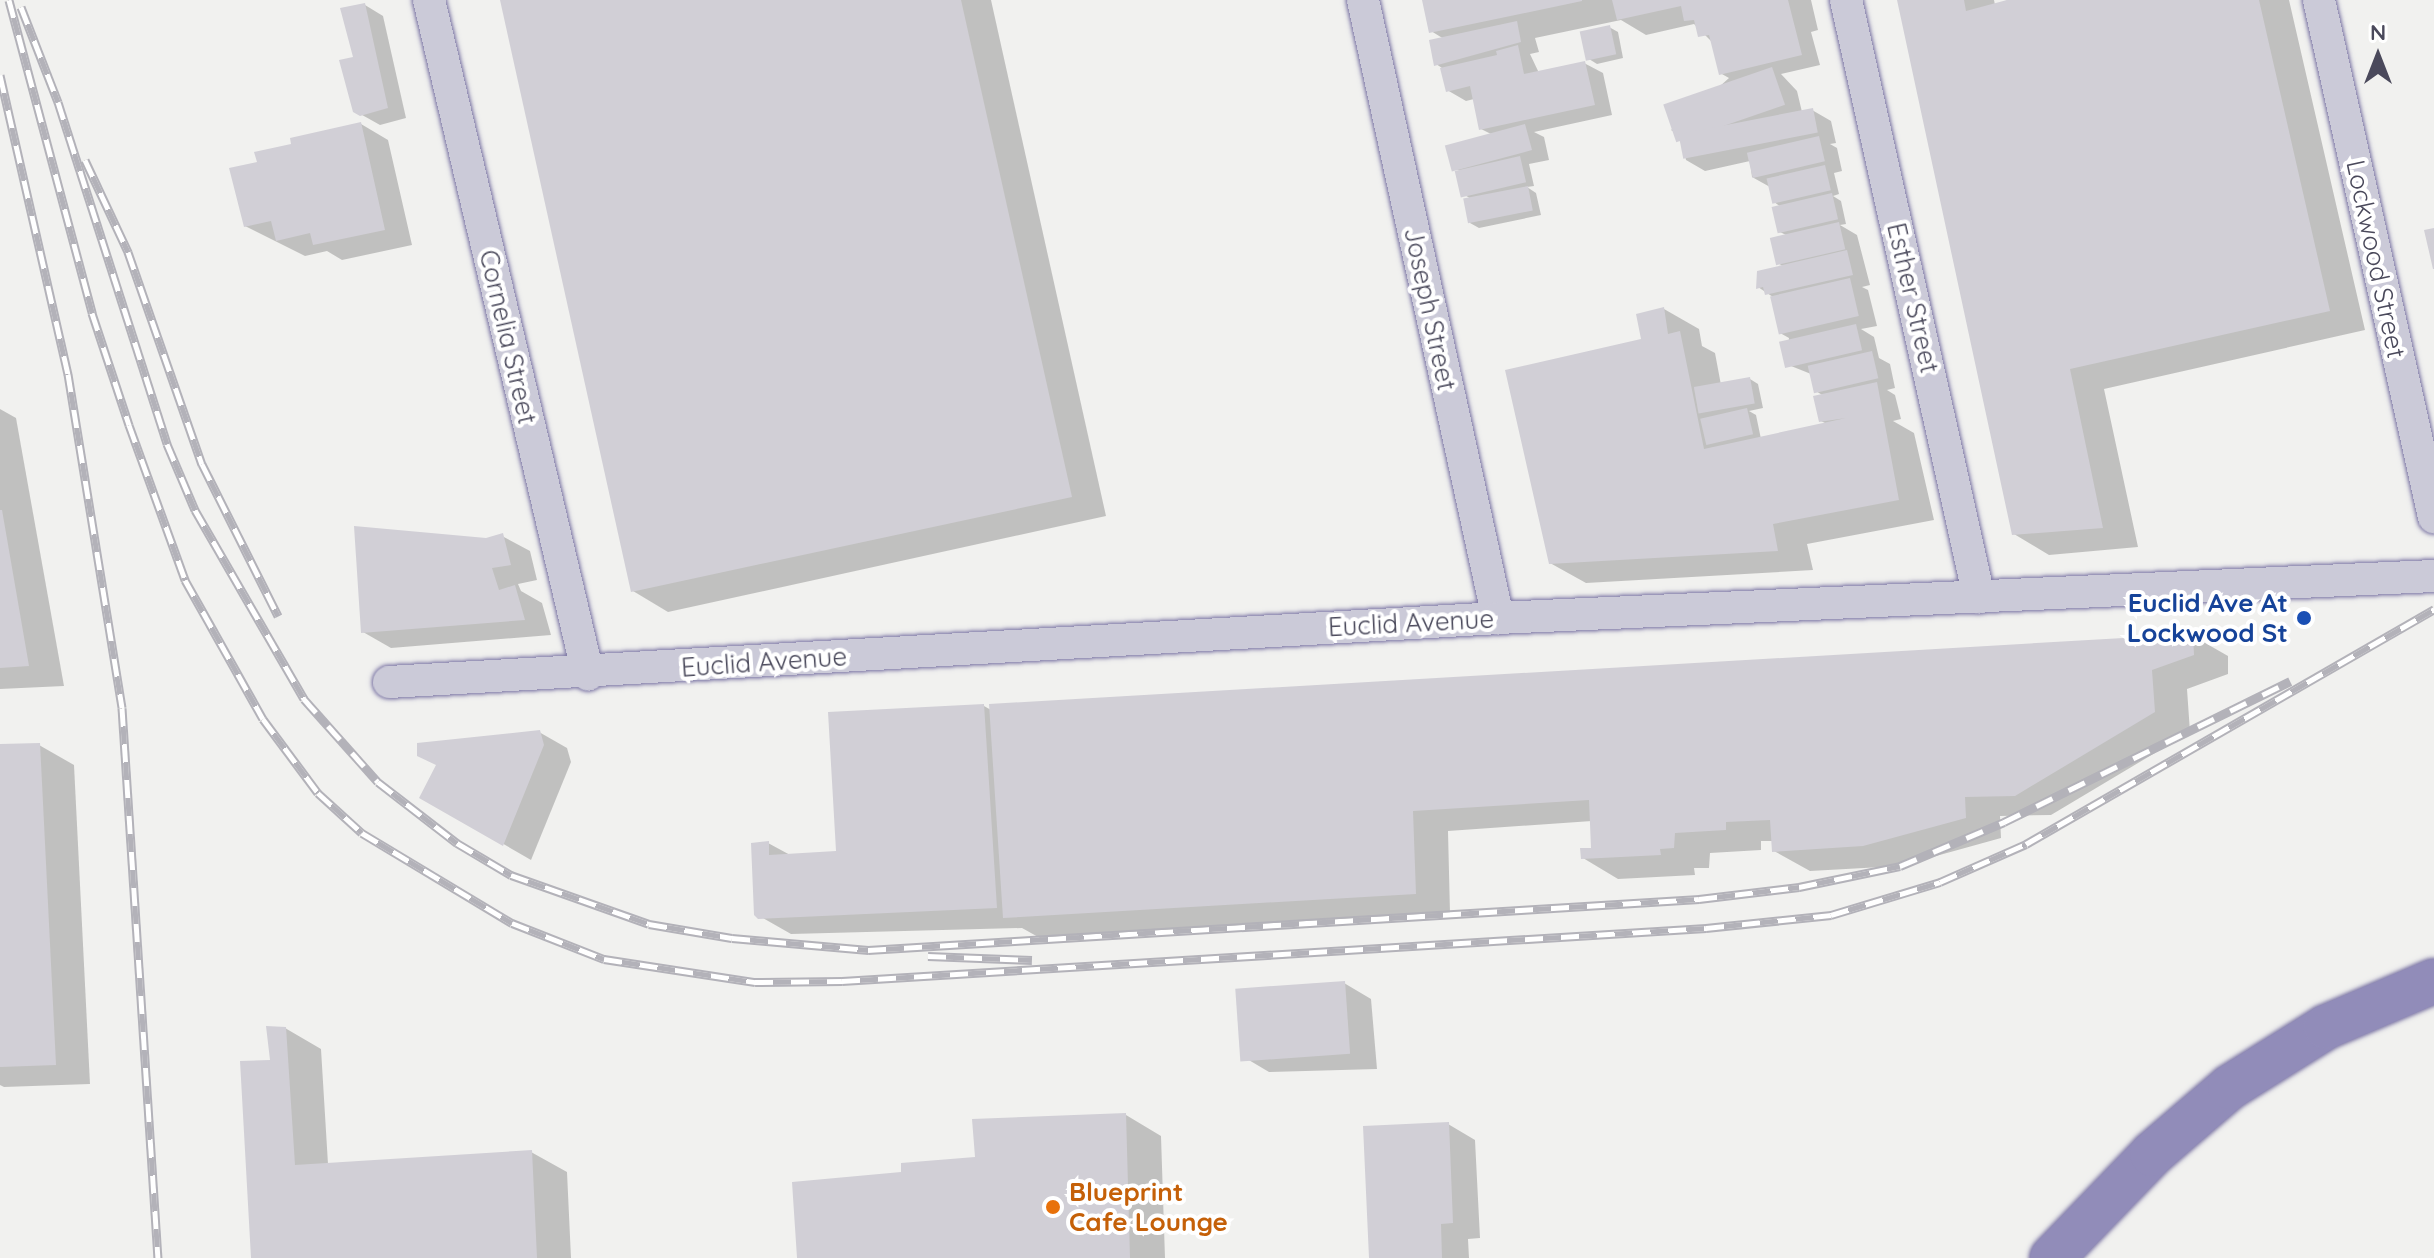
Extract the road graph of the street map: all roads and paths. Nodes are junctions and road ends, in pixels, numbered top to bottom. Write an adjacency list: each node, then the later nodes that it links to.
1 (429, 0): 9 (street, Cornelia Street)
2 (1363, 0): 8 (street, Joseph Street)
3 (1846, 0): 7 (street, Esther Street)
4 (2319, 0): 5 (street, Lockwood Street)
5 (2434, 517)
6 (2434, 576): 7 (street, Euclid Avenue)
7 (1979, 597): 8 (street, Euclid Avenue)
8 (1498, 618): 9 (street, Euclid Avenue)
9 (588, 674): 10 (street, Euclid Avenue)
10 (389, 682)
11 (2434, 981): 12 (highway)
12 (2052, 1258)

